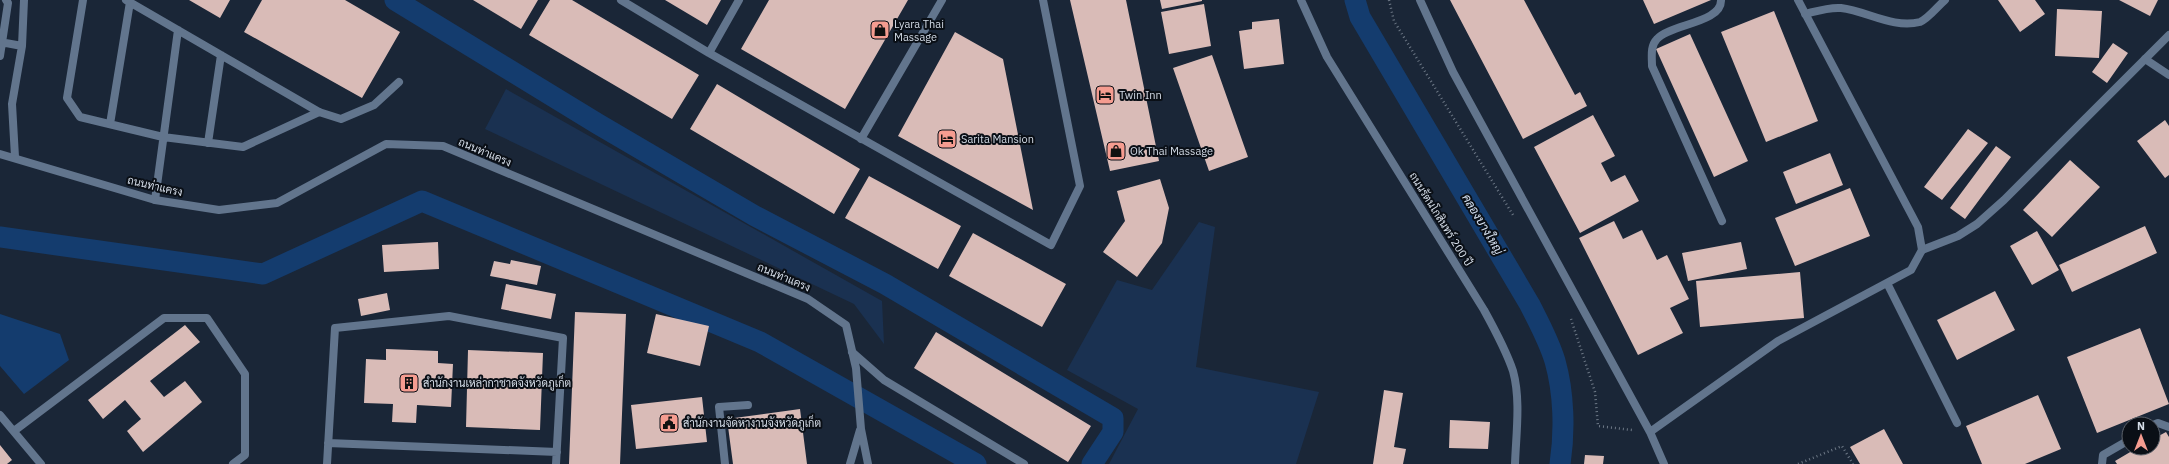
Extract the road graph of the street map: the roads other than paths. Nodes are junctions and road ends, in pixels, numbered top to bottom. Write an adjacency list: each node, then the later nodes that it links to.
1 (6, 0): 17 (street)
2 (24, 0): 18 (street)
3 (83, 0): 26 (street)
4 (621, 0): 19 (street)
5 (739, 0): 19 (street)
6 (942, 0): 28 (street)
7 (1043, 0): 28 (street)
8 (1302, 0): 54 (street, ถนนรัตนโกสินทร์ 200 ปี)
9 (1420, 0): 42 (street)
10 (1721, 0): 33 (street)
11 (1798, 0): 14 (street)
12 (1945, 0): 14 (street)
13 (128, 1): 15 (street); 26 (street)
14 (1805, 14): 34 (street)
15 (178, 30): 20 (street); 27 (street)
16 (2169, 34): 22 (street)
17 (1, 42): 18 (street); 21 (street)
18 (22, 46): 31 (street)
19 (709, 53): 28 (street)
20 (220, 55): 25 (street); 29 (street)
21 (0, 56)
22 (2145, 59): 23 (street); 34 (street)
23 (2169, 75)
24 (399, 82): 25 (street)
25 (319, 112): 29 (street)
26 (110, 124): 27 (street)
27 (163, 137): 29 (street); 32 (street)
28 (861, 138)
29 (208, 142)
30 (0, 154): 31 (street, ถนนท่าแครง)
31 (15, 157): 32 (street, ถนนท่าแครง)
32 (154, 200): 36 (street, ถนนท่าแครง)
33 (1722, 221)
34 (1922, 250): 35 (street)
35 (1887, 282): 39 (street); 42 (street)
36 (852, 352): 40 (street, ถนนท่าแครง); 53 (street)
37 (748, 405): 50 (street)
38 (0, 415): 41 (street)
39 (1957, 423)
40 (860, 429): 51 (street, ถนนท่าแครง); 52 (street, ถนนท่าแครง)
41 (14, 431): 46 (street); 47 (street)
42 (1650, 432): 55 (street)
43 (328, 443): 45 (street); 45 (street); 48 (street)
44 (2121, 445): 56 (street)
45 (557, 452): 49 (street)
46 (41, 464)
47 (233, 464)
48 (327, 464)
49 (556, 464)
50 (725, 464)
51 (850, 464)
52 (868, 464)
53 (1024, 464)
54 (1515, 464)
55 (1664, 464)
56 (2102, 464)

